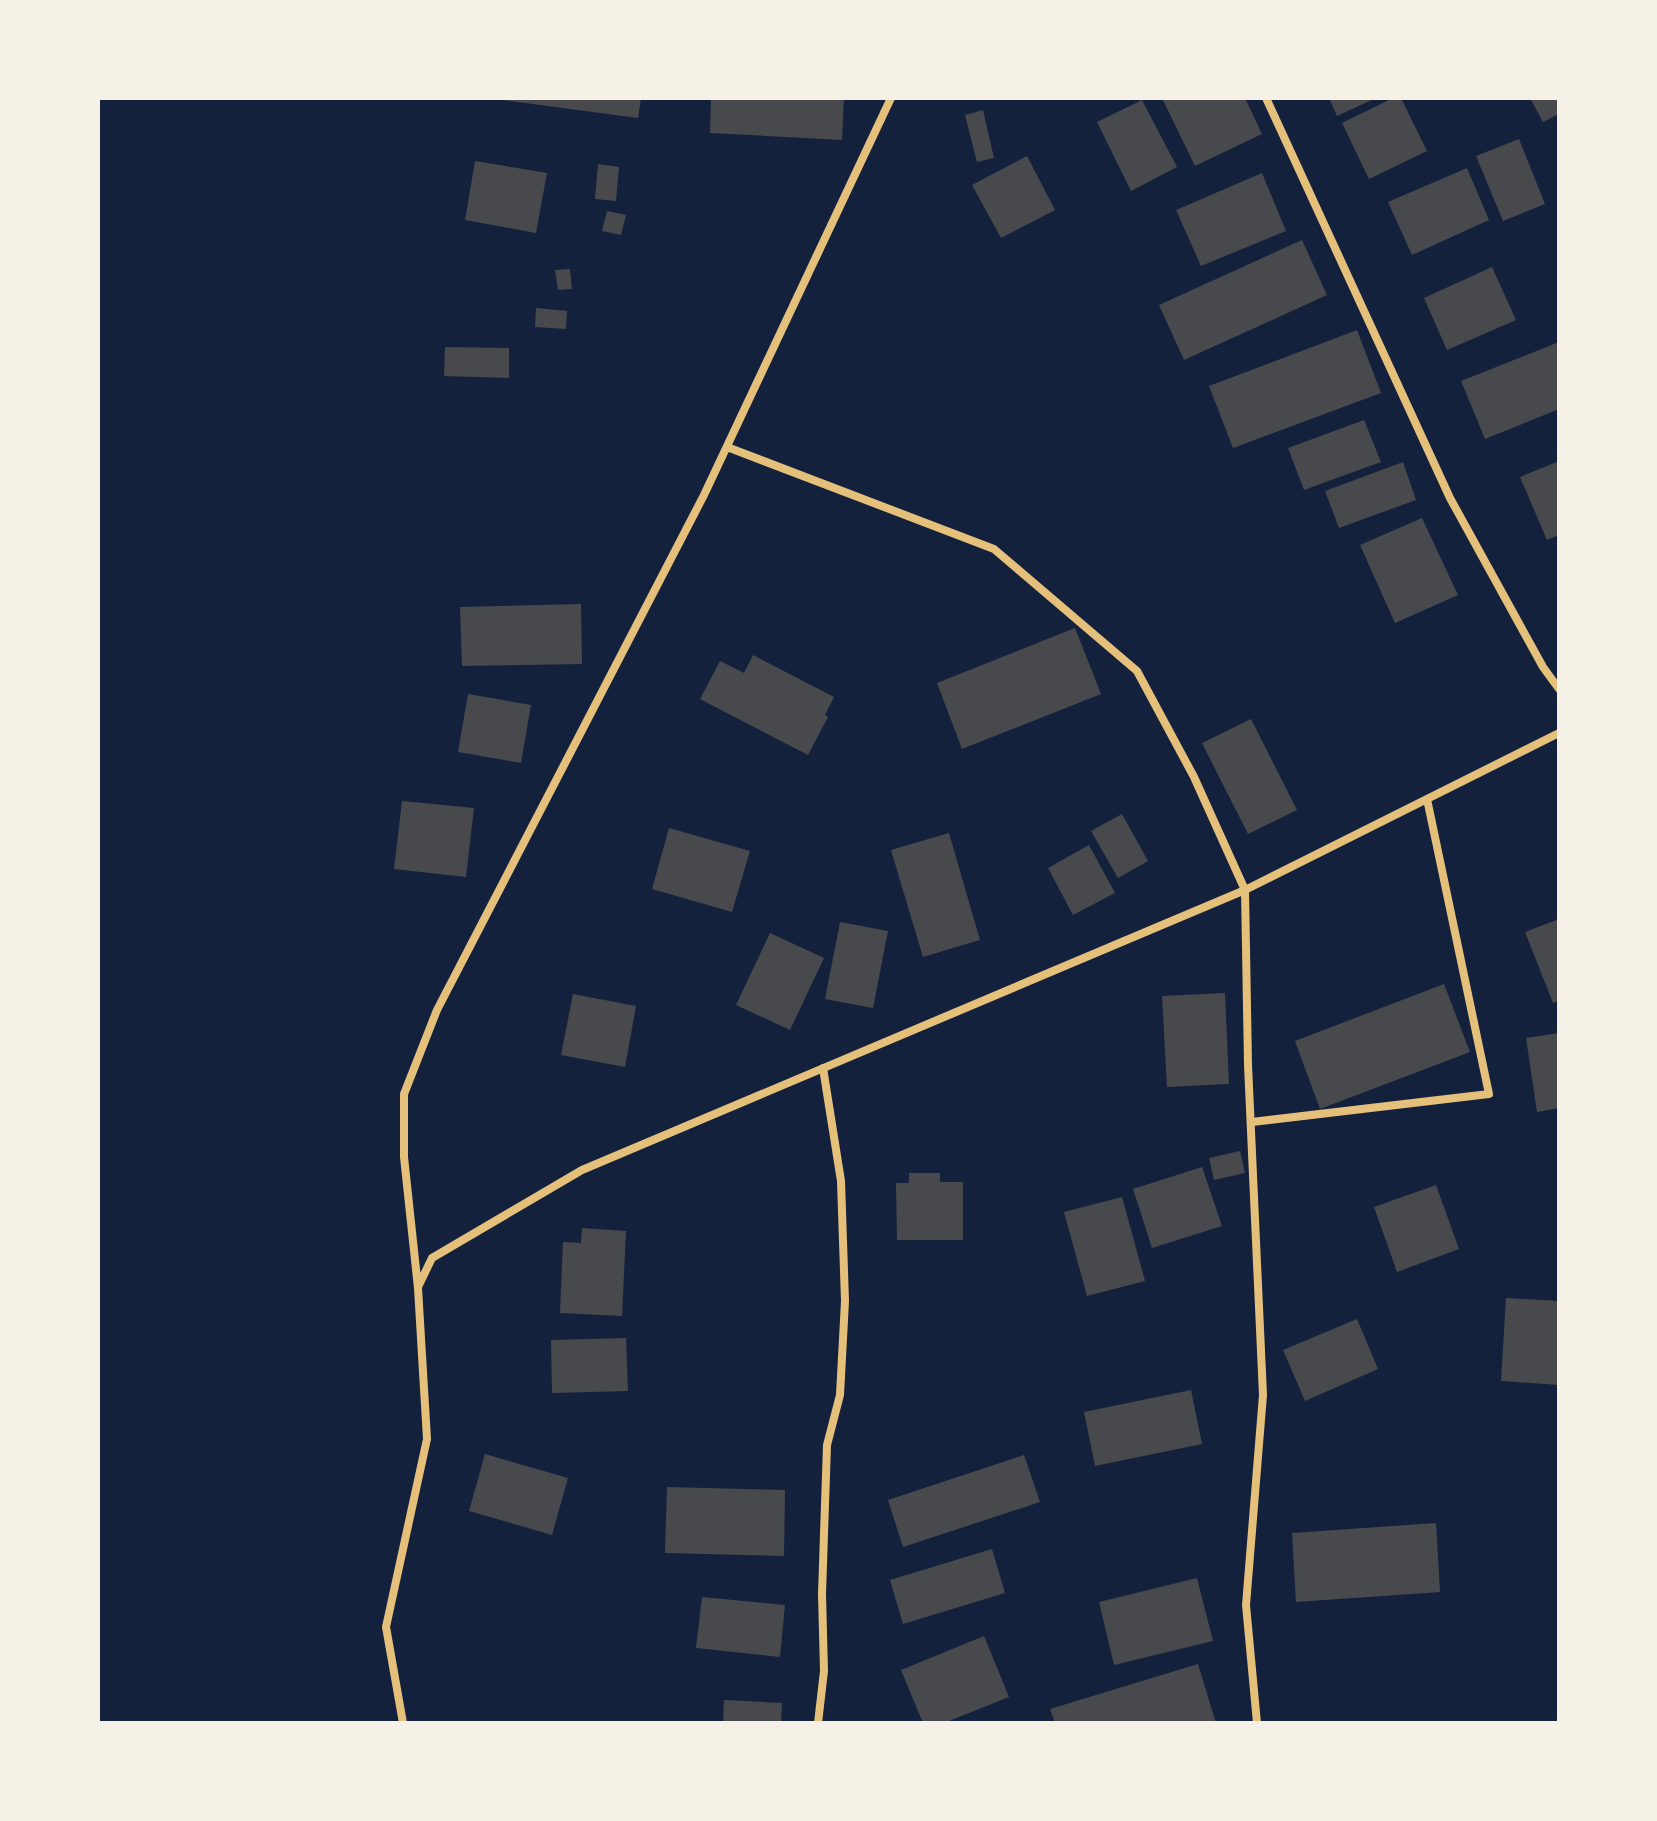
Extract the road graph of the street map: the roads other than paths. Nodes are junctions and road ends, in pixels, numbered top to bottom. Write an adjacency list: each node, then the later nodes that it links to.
1 (891, 98): 3 (street)
2 (1266, 98): 4 (street)
3 (727, 447): 7 (street); 10 (street)
4 (1559, 689)
5 (1559, 733): 6 (street)
6 (1427, 799): 7 (street); 9 (street)
7 (1245, 890): 8 (street); 9 (street)
8 (823, 1068): 10 (street); 12 (street)
9 (1252, 1122): 13 (street)
10 (418, 1288): 11 (street)
11 (403, 1723)
12 (818, 1723)
13 (1257, 1723)

